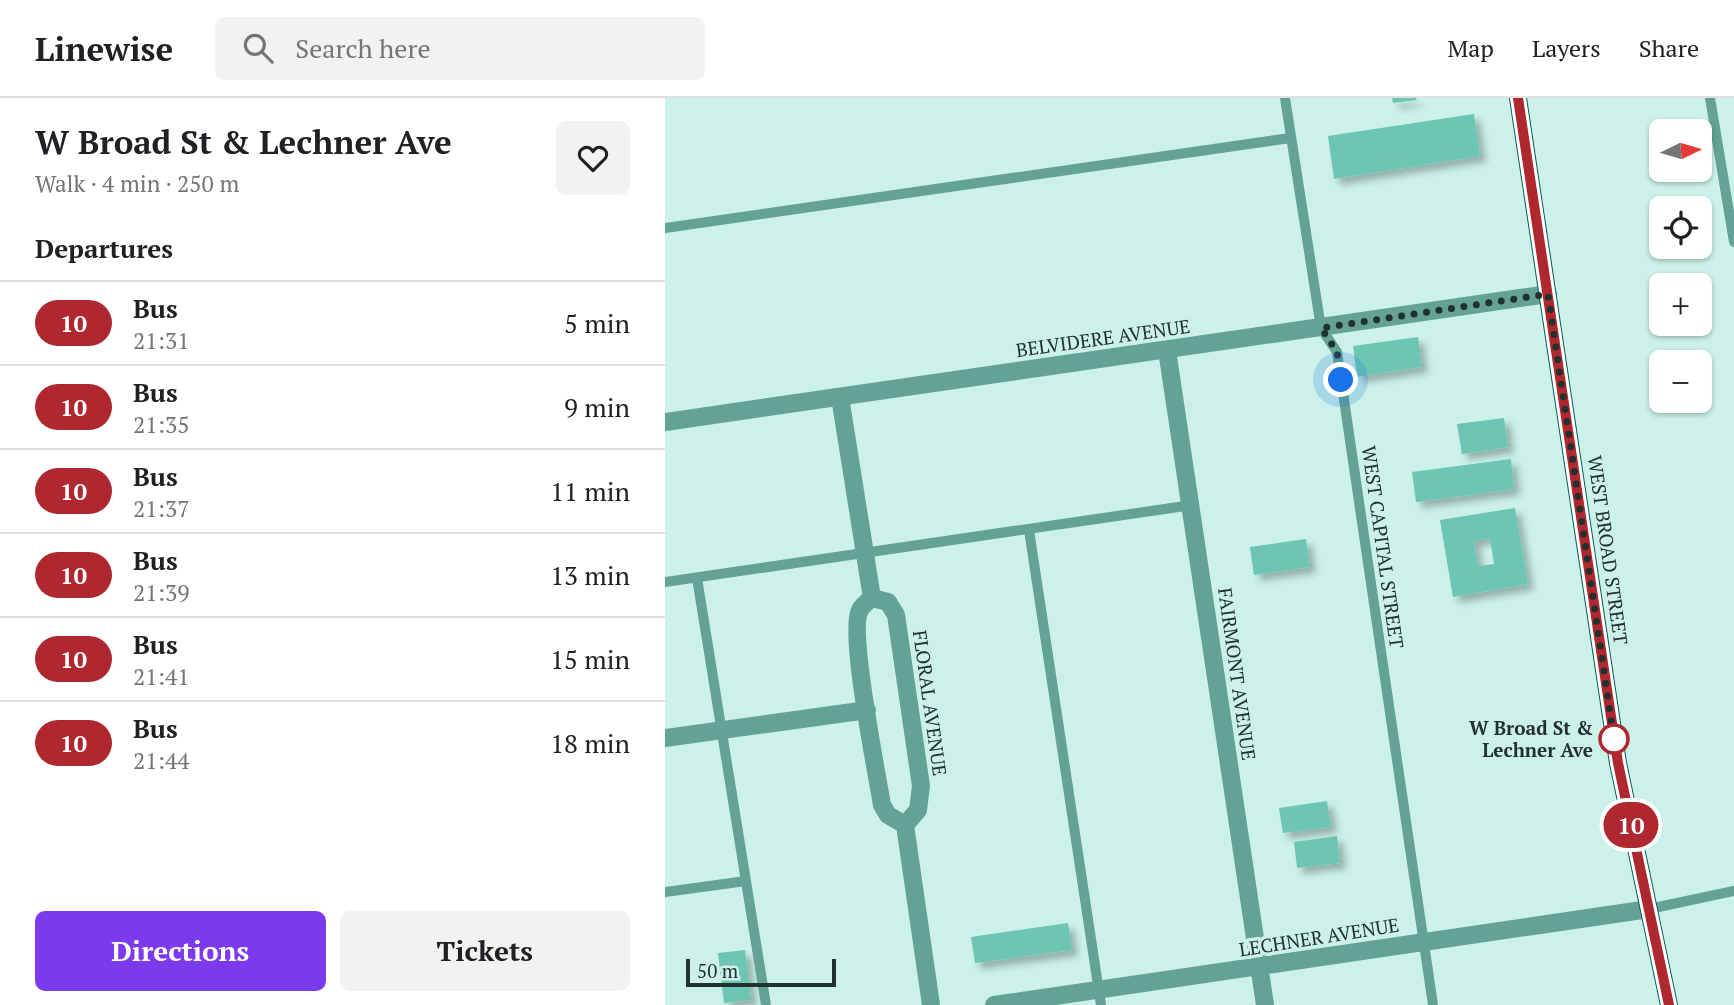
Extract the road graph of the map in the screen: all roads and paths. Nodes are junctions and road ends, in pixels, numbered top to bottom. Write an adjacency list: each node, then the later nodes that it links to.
1 (1285, 98): 4 (lane, WEST CAPITAL STREET)
2 (1518, 98): 7 (main road, WEST BROAD STREET)
3 (1710, 98): 6 (lane)
4 (1290, 138): 5 (lane); 8 (lane, WEST CAPITAL STREET)
5 (665, 228)
6 (1734, 242)
7 (1548, 294): 8 (street, BELVIDERE AVENUE); 25 (main road, WEST BROAD STREET)
8 (1321, 328): 9 (street, BELVIDERE AVENUE); 26 (lane, WEST CAPITAL STREET)
9 (1167, 350): 10 (street, BELVIDERE AVENUE); 12 (street, FAIRMONT AVENUE)
10 (840, 397): 11 (street, BELVIDERE AVENUE); 14 (street)
11 (665, 422)
12 (1192, 505): 13 (lane); 27 (street, FAIRMONT AVENUE)
13 (1029, 530): 14 (lane); 28 (lane)
14 (865, 554): 15 (lane); 17 (street)
15 (697, 578): 16 (lane); 19 (lane)
16 (665, 582)
17 (872, 598): 18 (street); 21 (street, FLORAL AVENUE)
18 (867, 710): 19 (street); 21 (street)
19 (721, 731): 20 (street); 22 (lane)
20 (665, 738)
21 (905, 825): 30 (street)
22 (746, 881): 24 (lane); 29 (lane)
23 (1734, 891): 25 (lane)
24 (665, 892)
25 (1649, 909): 26 (street, LECHNER AVENUE); 34 (main road, WEST BROAD STREET)
26 (1425, 942): 27 (street, LECHNER AVENUE); 33 (lane, WEST CAPITAL STREET)
27 (1259, 967): 28 (street, LECHNER AVENUE); 32 (street, FAIRMONT AVENUE)
28 (1100, 998): 31 (street, LECHNER AVENUE)
29 (766, 1005)
30 (931, 1005)
31 (994, 1005)
32 (1265, 1005)
33 (1433, 1005)
34 (1669, 1005)

